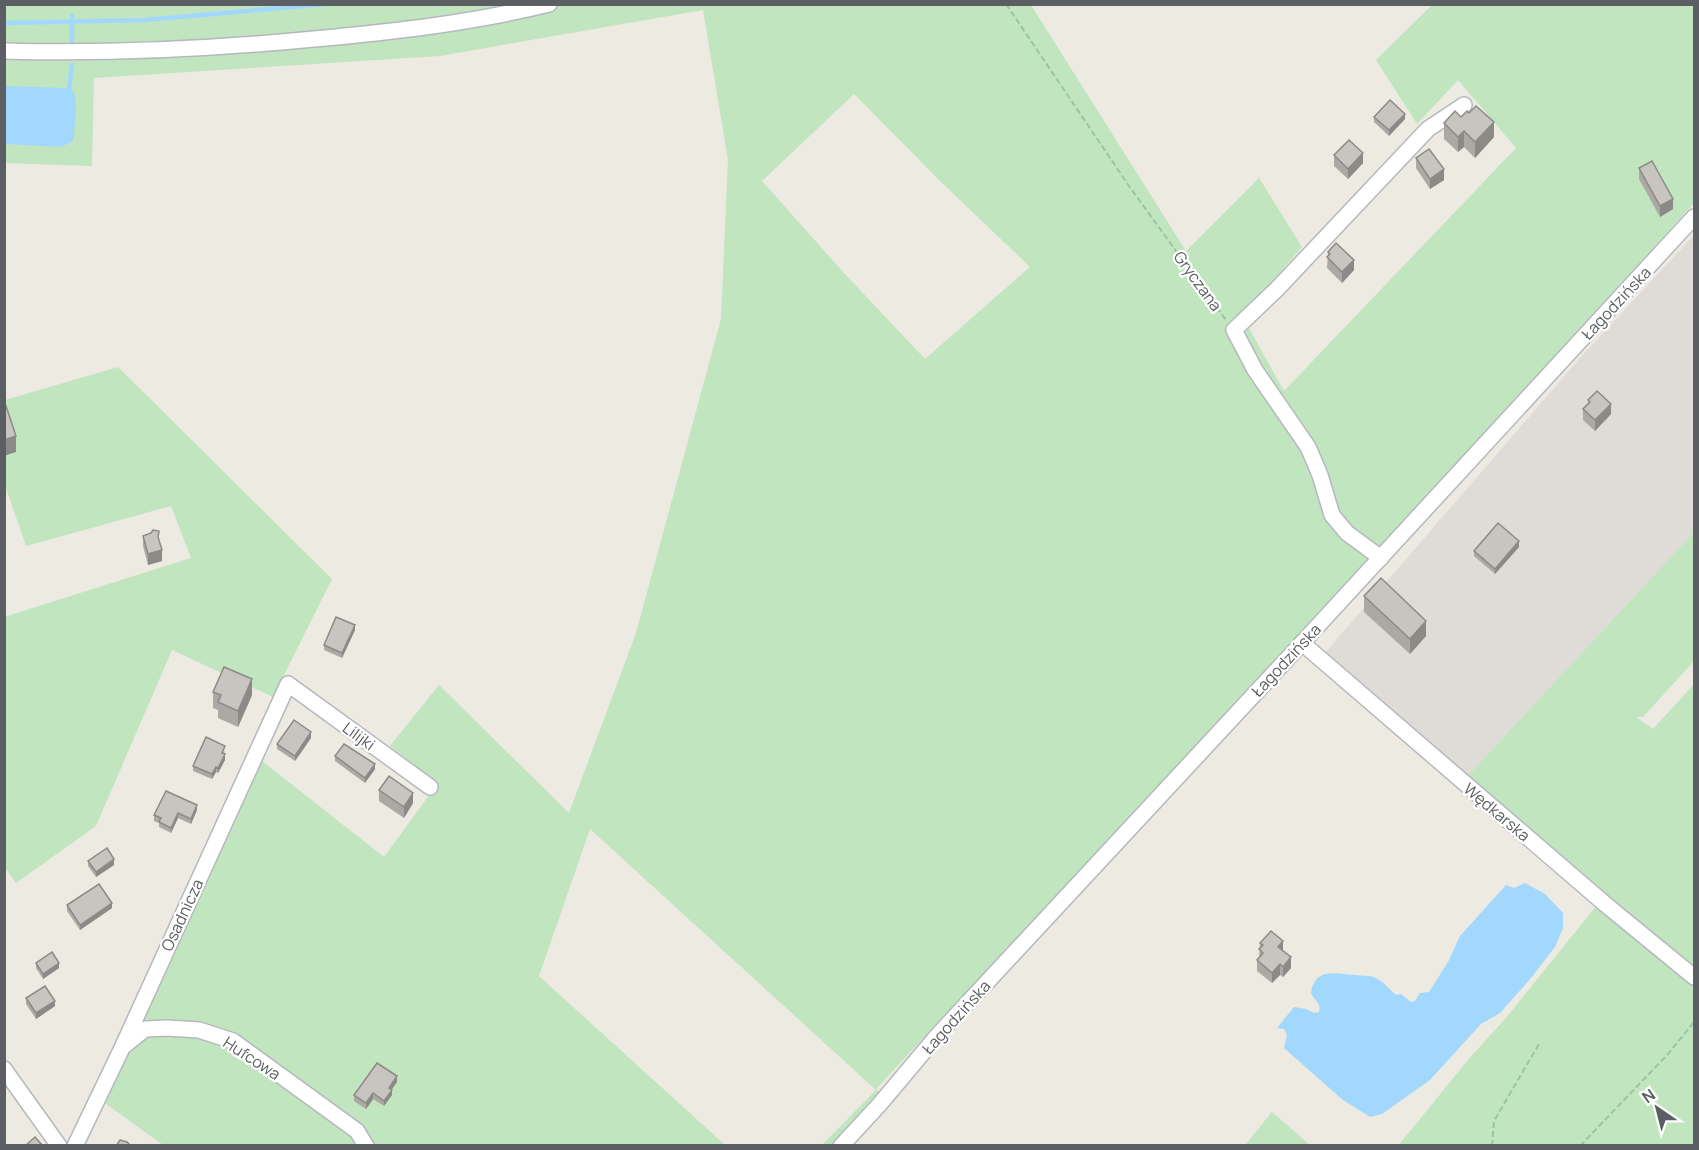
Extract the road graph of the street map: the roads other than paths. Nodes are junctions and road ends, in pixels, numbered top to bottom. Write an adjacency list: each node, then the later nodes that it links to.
1 (549, 4): 2 (street)
2 (4, 51)
3 (1464, 105): 5 (street)
4 (1695, 218): 5 (street, Łagodzińska)
5 (1381, 558): 6 (street, Łagodzińska)
6 (1302, 643): 9 (street, Wędkarska); 15 (street, Łagodzińska)
7 (288, 684): 8 (street, Lilijki); 10 (street, Osadnicza)
8 (430, 787)
9 (1695, 977)
10 (122, 1048): 13 (street, Osadnicza); 14 (street, Hufcowa)
11 (4, 1068): 12 (street)
12 (59, 1146)
13 (75, 1146)
14 (366, 1146)
15 (841, 1146)

